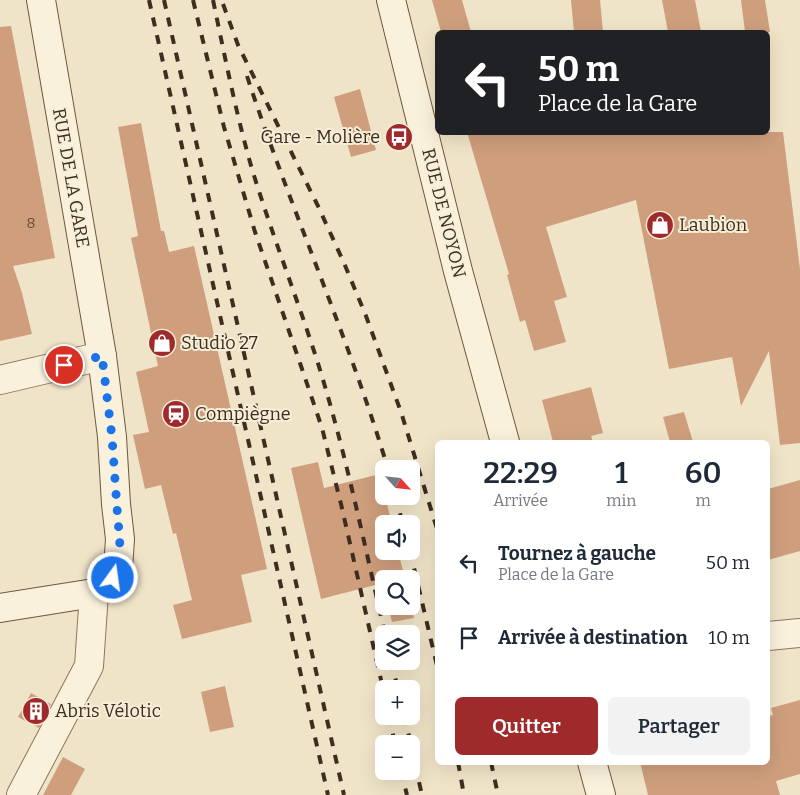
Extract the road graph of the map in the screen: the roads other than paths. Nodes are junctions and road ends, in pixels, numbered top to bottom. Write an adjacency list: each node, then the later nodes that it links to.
1 (40, 0): 3 (street, RUE DE LA GARE)
2 (391, 0): 5 (street, RUE DE NOYON)
3 (102, 356): 4 (street); 6 (street, RUE DE LA GARE)
4 (0, 380)
5 (503, 440)
6 (94, 593): 7 (street); 11 (street)
7 (0, 608)
8 (800, 633): 9 (street)
9 (770, 636)
10 (593, 765): 12 (street)
11 (22, 795)
12 (601, 795)

